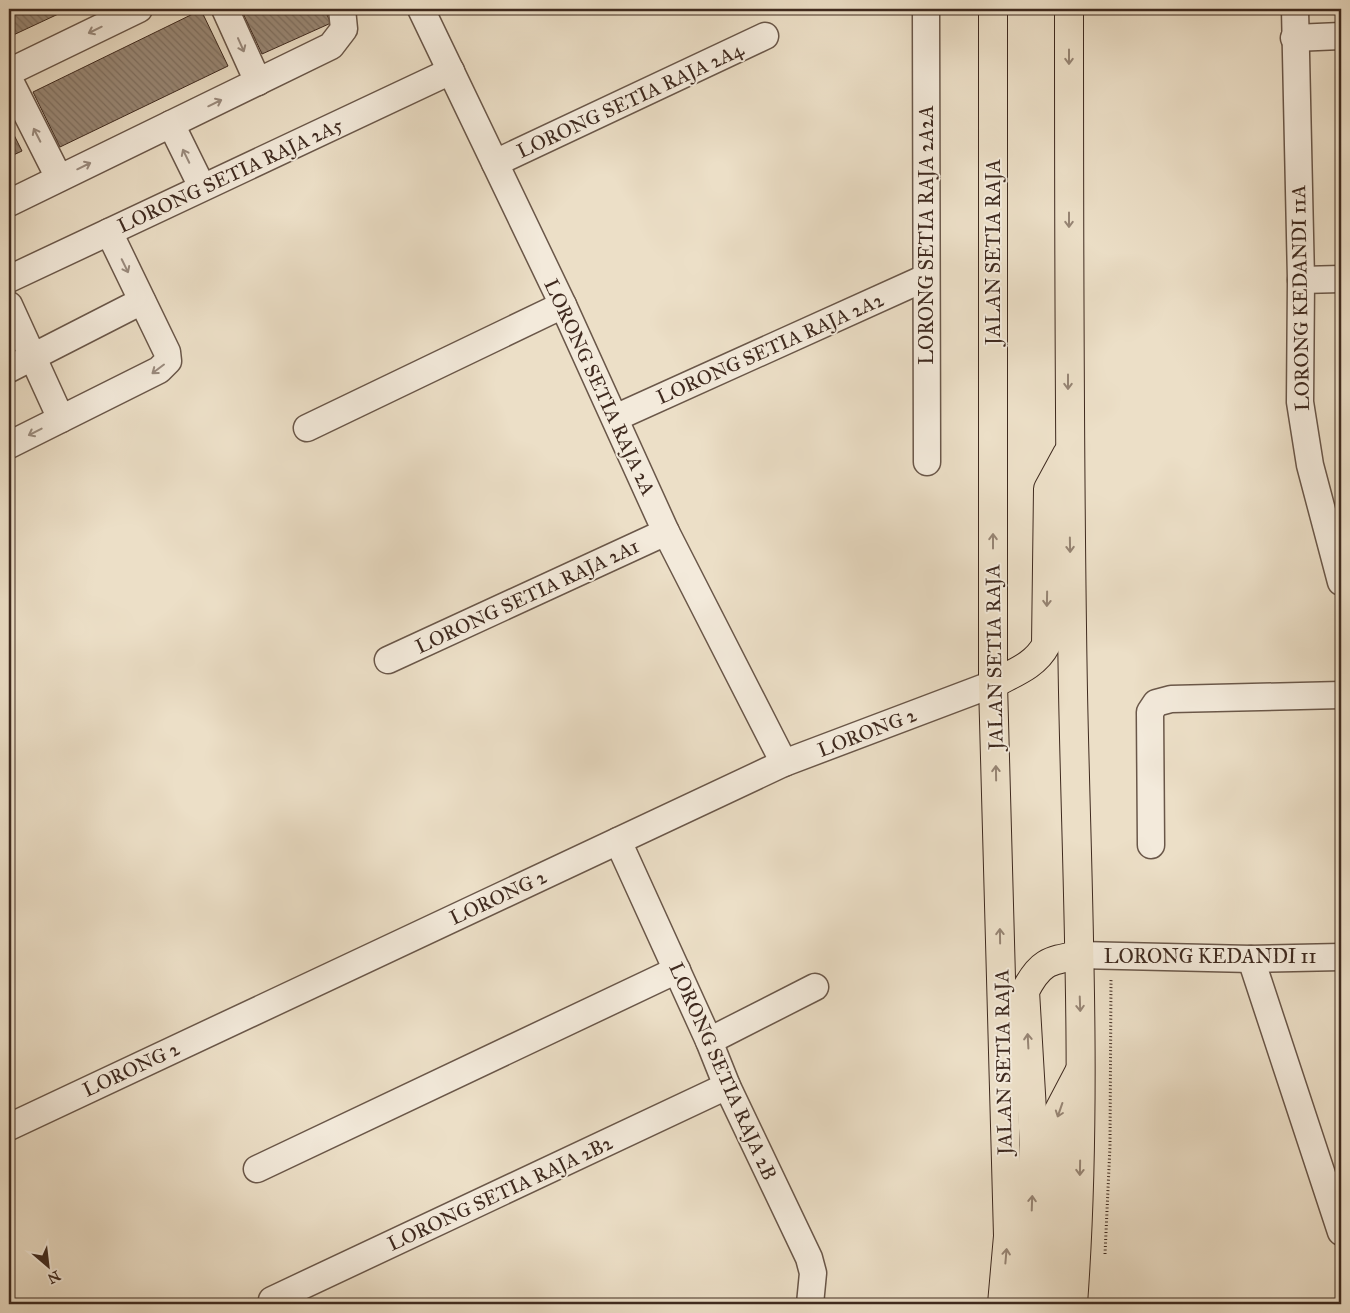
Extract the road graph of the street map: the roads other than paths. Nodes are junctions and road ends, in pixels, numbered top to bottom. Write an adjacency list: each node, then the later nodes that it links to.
1 (139, 9): 13 (street, one-way to 13)
2 (225, 9): 15 (street, one-way to 15)
3 (342, 9): 15 (street)
4 (420, 9): 12 (street, LORONG SETIA RAJA 2A)
5 (926, 9): 22 (street, LORONG SETIA RAJA 2A2A)
6 (993, 9): 41 (main road, JALAN SETIA RAJA, one-way to 6)
7 (1069, 9): 35 (main road, one-way to 35)
8 (1295, 9): 11 (street, LORONG KEDANDI 11A)
9 (765, 36): 17 (street, LORONG SETIA RAJA 2A4)
10 (1341, 36): 11 (street)
11 (1294, 38): 25 (street, LORONG KEDANDI 11A)
12 (450, 71): 17 (street, LORONG SETIA RAJA 2A); 19 (street, LORONG SETIA RAJA 2A5)
13 (9, 72)
14 (9, 79): 18 (street, one-way to 14)
15 (258, 82): 16 (street, one-way to 15)
16 (171, 124): 18 (street, one-way to 16); 19 (street, one-way to 16)
17 (495, 163): 28 (street, LORONG SETIA RAJA 2A)
18 (59, 178): 20 (street)
19 (202, 187): 21 (street, LORONG SETIA RAJA 2A5)
20 (9, 203)
21 (109, 232): 23 (street, LORONG SETIA RAJA 2A5); 26 (street, one-way to 26)
22 (925, 278): 31 (street, LORONG SETIA RAJA 2A2); 36 (street, LORONG SETIA RAJA 2A2A)
23 (9, 279)
24 (1341, 279): 25 (street)
25 (1301, 280): 37 (street, LORONG KEDANDI 11A)
26 (142, 301): 29 (street); 32 (street, one-way to 32)
27 (9, 305): 29 (street)
28 (563, 305): 31 (street, LORONG SETIA RAJA 2A); 33 (street)
29 (33, 356): 30 (street); 32 (street)
30 (9, 369)
31 (615, 418): 38 (street, LORONG SETIA RAJA 2A)
32 (61, 419): 34 (street, one-way to 34)
33 (306, 428)
34 (9, 445)
35 (1068, 450): 41 (main road, one-way to 41); 46 (main road, one-way to 46)
36 (926, 462)
37 (1334, 526): 39 (street, LORONG KEDANDI 11A)
38 (666, 532): 40 (street, LORONG SETIA RAJA 2A1); 43 (street, LORONG SETIA RAJA 2A)
39 (1341, 582)
40 (388, 660)
41 (993, 684): 43 (street, LORONG 2); 59 (main road, JALAN SETIA RAJA, one-way to 41)
42 (1341, 695): 45 (street)
43 (784, 763): 44 (street, LORONG 2)
44 (618, 841): 49 (street, LORONG SETIA RAJA 2B); 54 (street, LORONG 2)
45 (1151, 845)
46 (1079, 955): 48 (street, LORONG KEDANDI 11); 52 (main road, one-way to 52); 60 (main road, one-way to 46)
47 (1341, 957): 48 (street, LORONG KEDANDI 11)
48 (1251, 958): 56 (street)
49 (677, 970): 51 (street, LORONG SETIA RAJA 2B); 55 (street)
50 (815, 987): 51 (street)
51 (709, 1041): 53 (street, LORONG SETIA RAJA 2B)
52 (1082, 1066): 61 (main road, one-way to 61); 62 (main road, one-way to 62)
53 (727, 1086): 57 (street, LORONG SETIA RAJA 2B2); 58 (street, LORONG SETIA RAJA 2B)
54 (9, 1127)
55 (257, 1170)
56 (1341, 1232)
57 (272, 1300)
58 (810, 1304)
59 (1002, 1304)
60 (1028, 1304)
61 (1053, 1304)
62 (1073, 1304)

